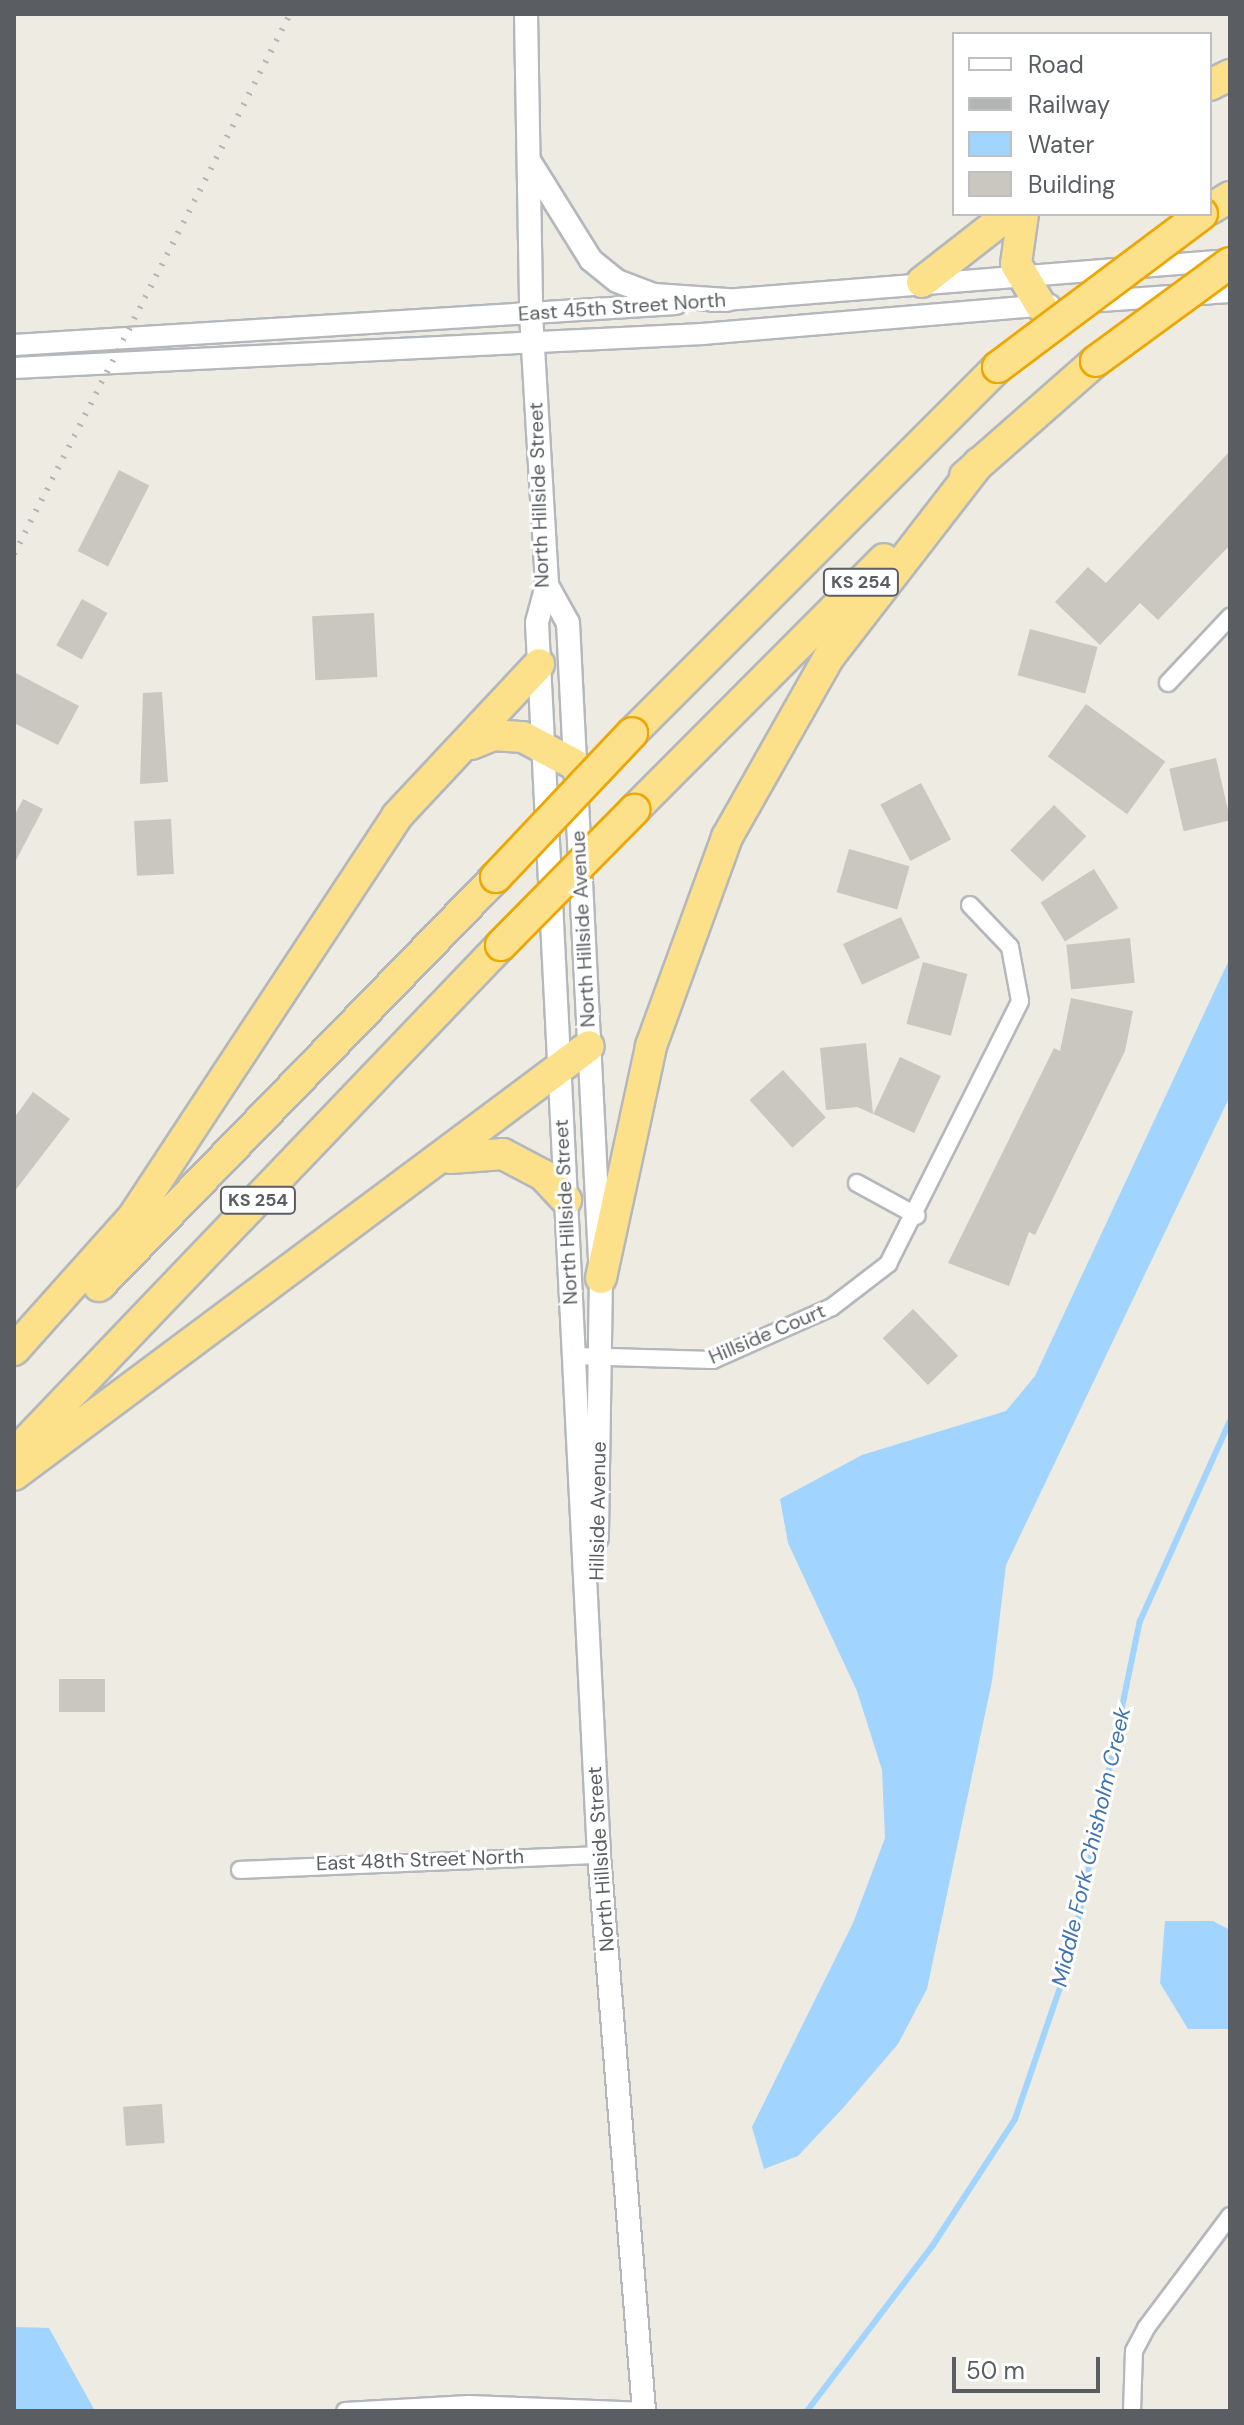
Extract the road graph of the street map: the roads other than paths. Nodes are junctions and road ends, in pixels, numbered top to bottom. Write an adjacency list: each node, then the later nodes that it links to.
1 (526, 14): 4 (main road, North Hillside Street)
2 (1230, 75): 3 (highway)
3 (1212, 84)
4 (528, 159): 12 (main road); 14 (main road, North Hillside Street)
5 (1006, 216): 10 (highway)
6 (1023, 216): 9 (highway)
7 (1202, 216): 37 (highway, KS 254, bridge)
8 (1230, 262): 9 (street, East 45th Street North); 18 (highway, KS 254, bridge)
9 (1023, 272): 10 (street, East 45th Street North); 13 (highway)
10 (922, 282): 12 (street, East 45th Street North)
11 (1230, 292): 13 (street, East 45th Street North)
12 (727, 300): 14 (street, East 45th Street North)
13 (1041, 306): 15 (street, East 45th Street North)
14 (531, 314): 15 (main road, North Hillside Street); 16 (street, East 45th Street North)
15 (532, 343): 17 (street, East 45th Street North); 19 (main road, North Hillside Street)
16 (14, 345)
17 (14, 368)
18 (979, 463): 33 (highway); 38 (highway, KS 254, bridge)
19 (547, 585): 21 (main road, North Hillside Street); 25 (main road, North Hillside Avenue)
20 (1230, 617): 22 (street)
21 (539, 664): 23 (highway); 24 (main road, North Hillside Street)
22 (1168, 683)
23 (471, 744): 24 (highway); 34 (highway)
24 (543, 745): 25 (highway); 28 (main road, North Hillside Street)
25 (574, 764): 27 (main road, North Hillside Avenue)
26 (970, 905): 32 (street, Hillside Court)
27 (589, 1046): 28 (highway); 33 (main road, North Hillside Avenue)
28 (559, 1075): 29 (highway); 31 (main road, North Hillside Street)
29 (446, 1160): 31 (highway); 39 (highway)
30 (857, 1183): 32 (street)
31 (566, 1200): 35 (main road, North Hillside Street)
32 (917, 1216): 36 (street, Hillside Court)
33 (601, 1278): 36 (main road, Hillside Avenue)
34 (14, 1350)
35 (574, 1356): 36 (street, Hillside Court); 40 (main road, North Hillside Street)
36 (600, 1357): 40 (main road, Hillside Avenue)
37 (14, 1373)
38 (14, 1454)
39 (14, 1475)
40 (594, 1743): 41 (main road, North Hillside Street)
41 (599, 1855): 42 (street, East 48th Street North); 45 (main road, North Hillside Street)
42 (240, 1870)
43 (1230, 2216): 46 (street)
44 (345, 2411): 45 (street)
45 (642, 2411)
46 (1132, 2411)

